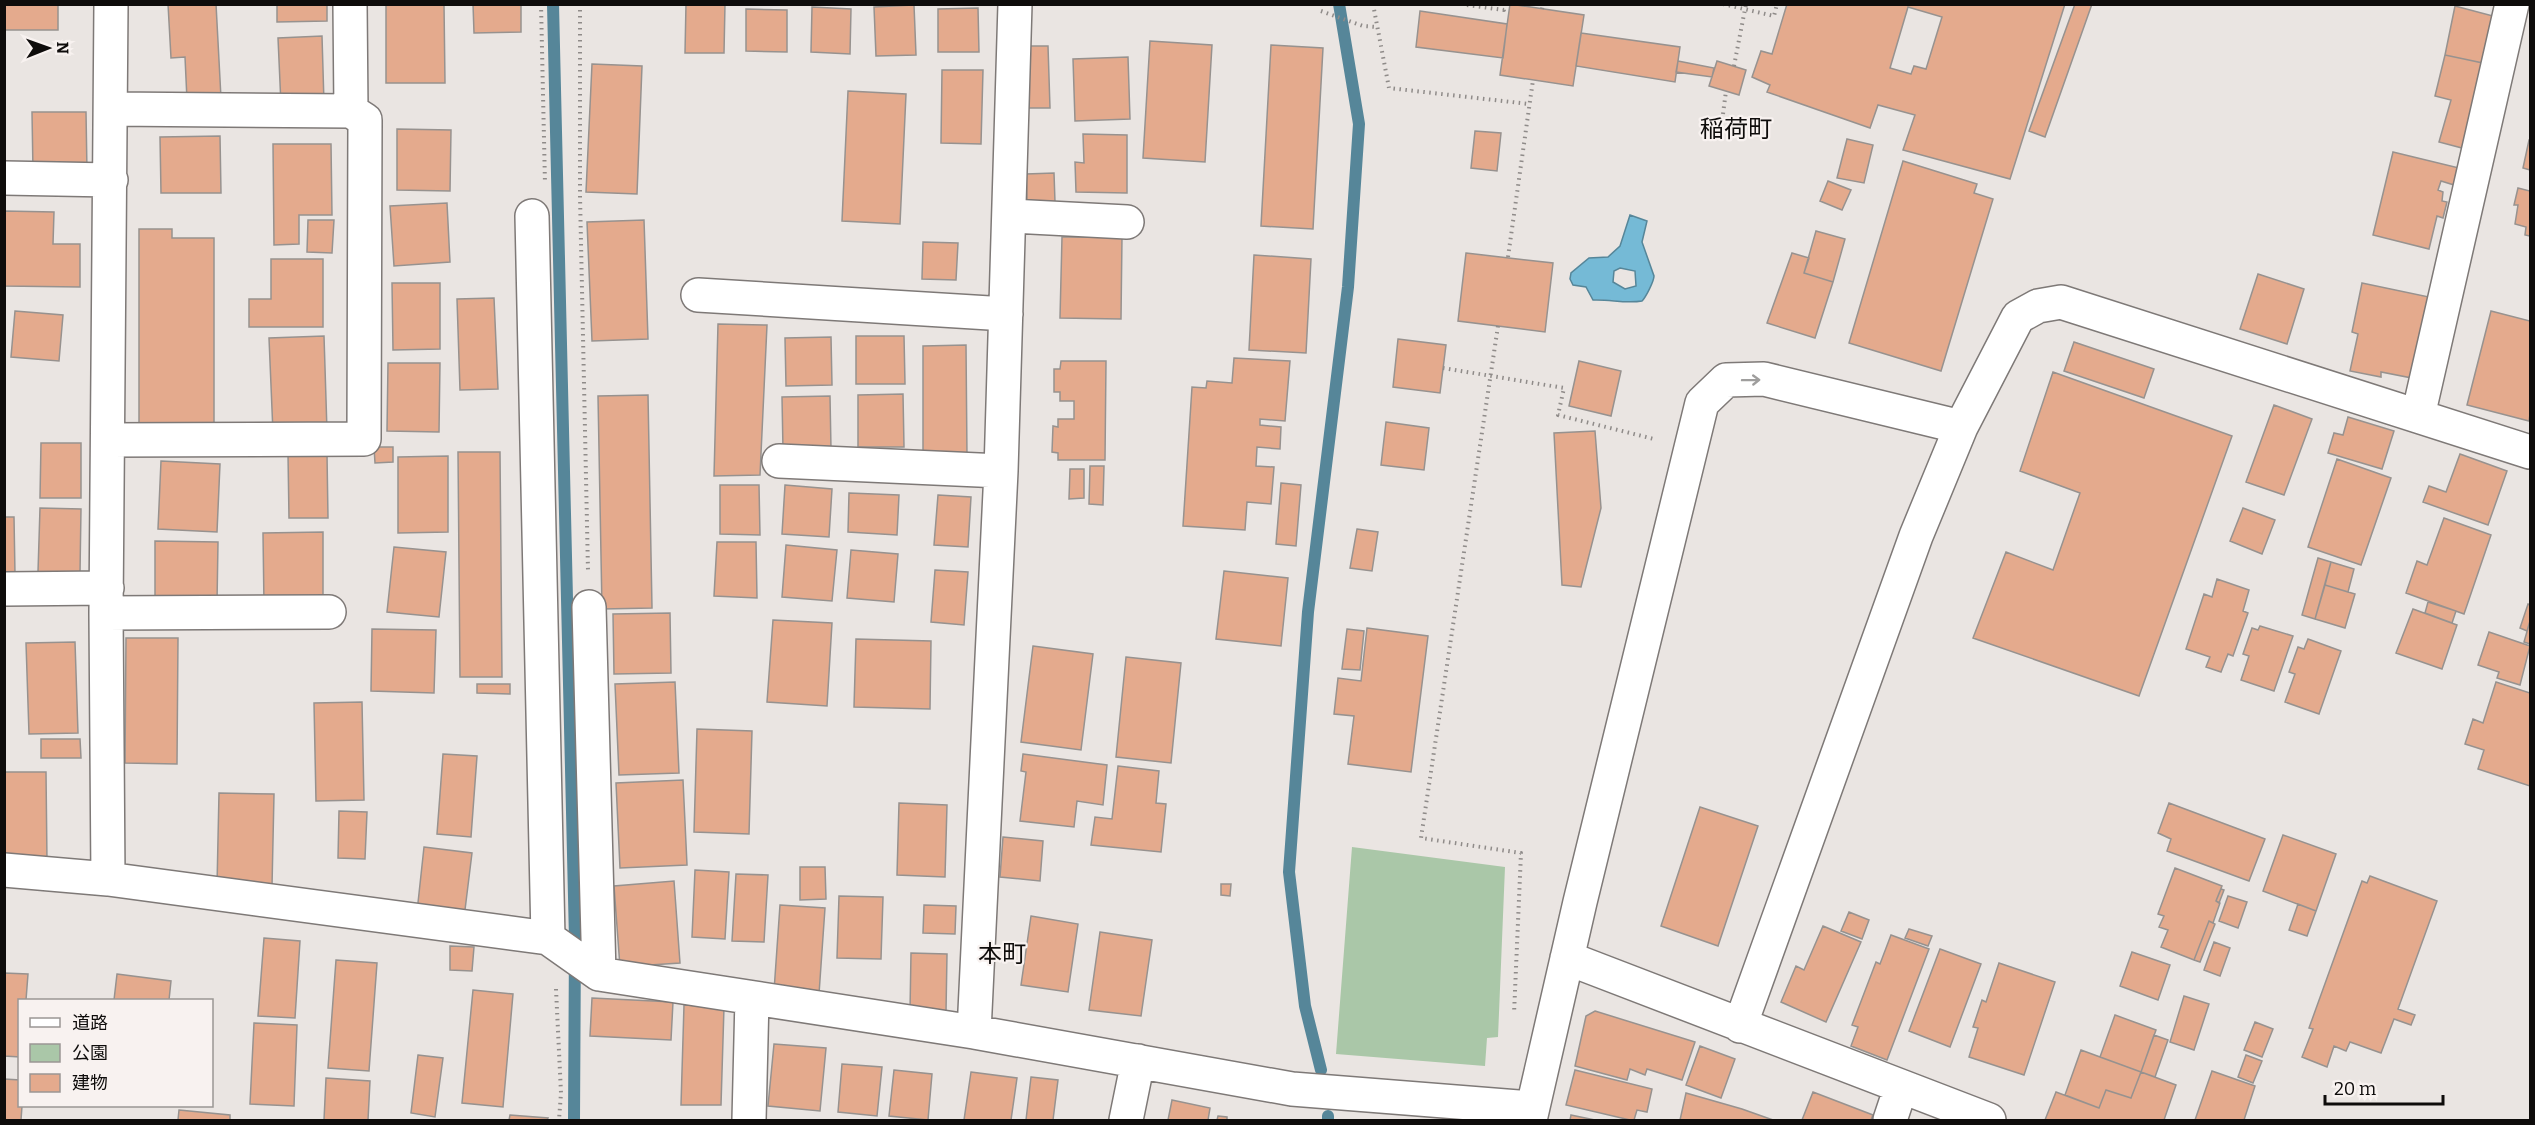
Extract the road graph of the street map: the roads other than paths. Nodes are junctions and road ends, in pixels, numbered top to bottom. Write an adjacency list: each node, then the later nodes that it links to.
1 (111, 4): 5 (street)
2 (350, 4): 6 (street)
3 (1015, 4): 10 (street)
4 (2512, 4): 14 (street)
5 (111, 109): 6 (street); 8 (street)
6 (351, 111): 16 (street)
7 (4, 178): 8 (street)
8 (111, 180): 16 (street)
9 (532, 216): 26 (street)
10 (1010, 216): 11 (street); 13 (street)
11 (1127, 222)
12 (698, 295): 13 (street)
13 (1006, 314): 19 (street)
14 (2418, 416): 15 (street); 17 (street)
15 (1961, 427): 27 (street, one-way to 15); 30 (street)
16 (108, 440): 21 (street)
17 (2530, 452)
18 (779, 461): 19 (street)
19 (1001, 471): 31 (street)
20 (4, 589): 21 (street)
21 (106, 600): 23 (street); 25 (street)
22 (589, 607): 28 (street)
23 (329, 612)
24 (4, 870): 25 (street)
25 (108, 879): 26 (street)
26 (554, 942): 28 (street)
27 (1567, 958): 30 (street); 34 (street)
28 (594, 971): 29 (street)
29 (752, 998): 31 (street); 35 (street)
30 (1740, 1026): 33 (street)
31 (974, 1032): 32 (street)
32 (1138, 1061): 34 (street); 36 (street)
33 (1901, 1088): 37 (street); 38 (street)
34 (1531, 1114)
35 (749, 1120)
36 (1126, 1120)
37 (1890, 1120)
38 (1989, 1120)

